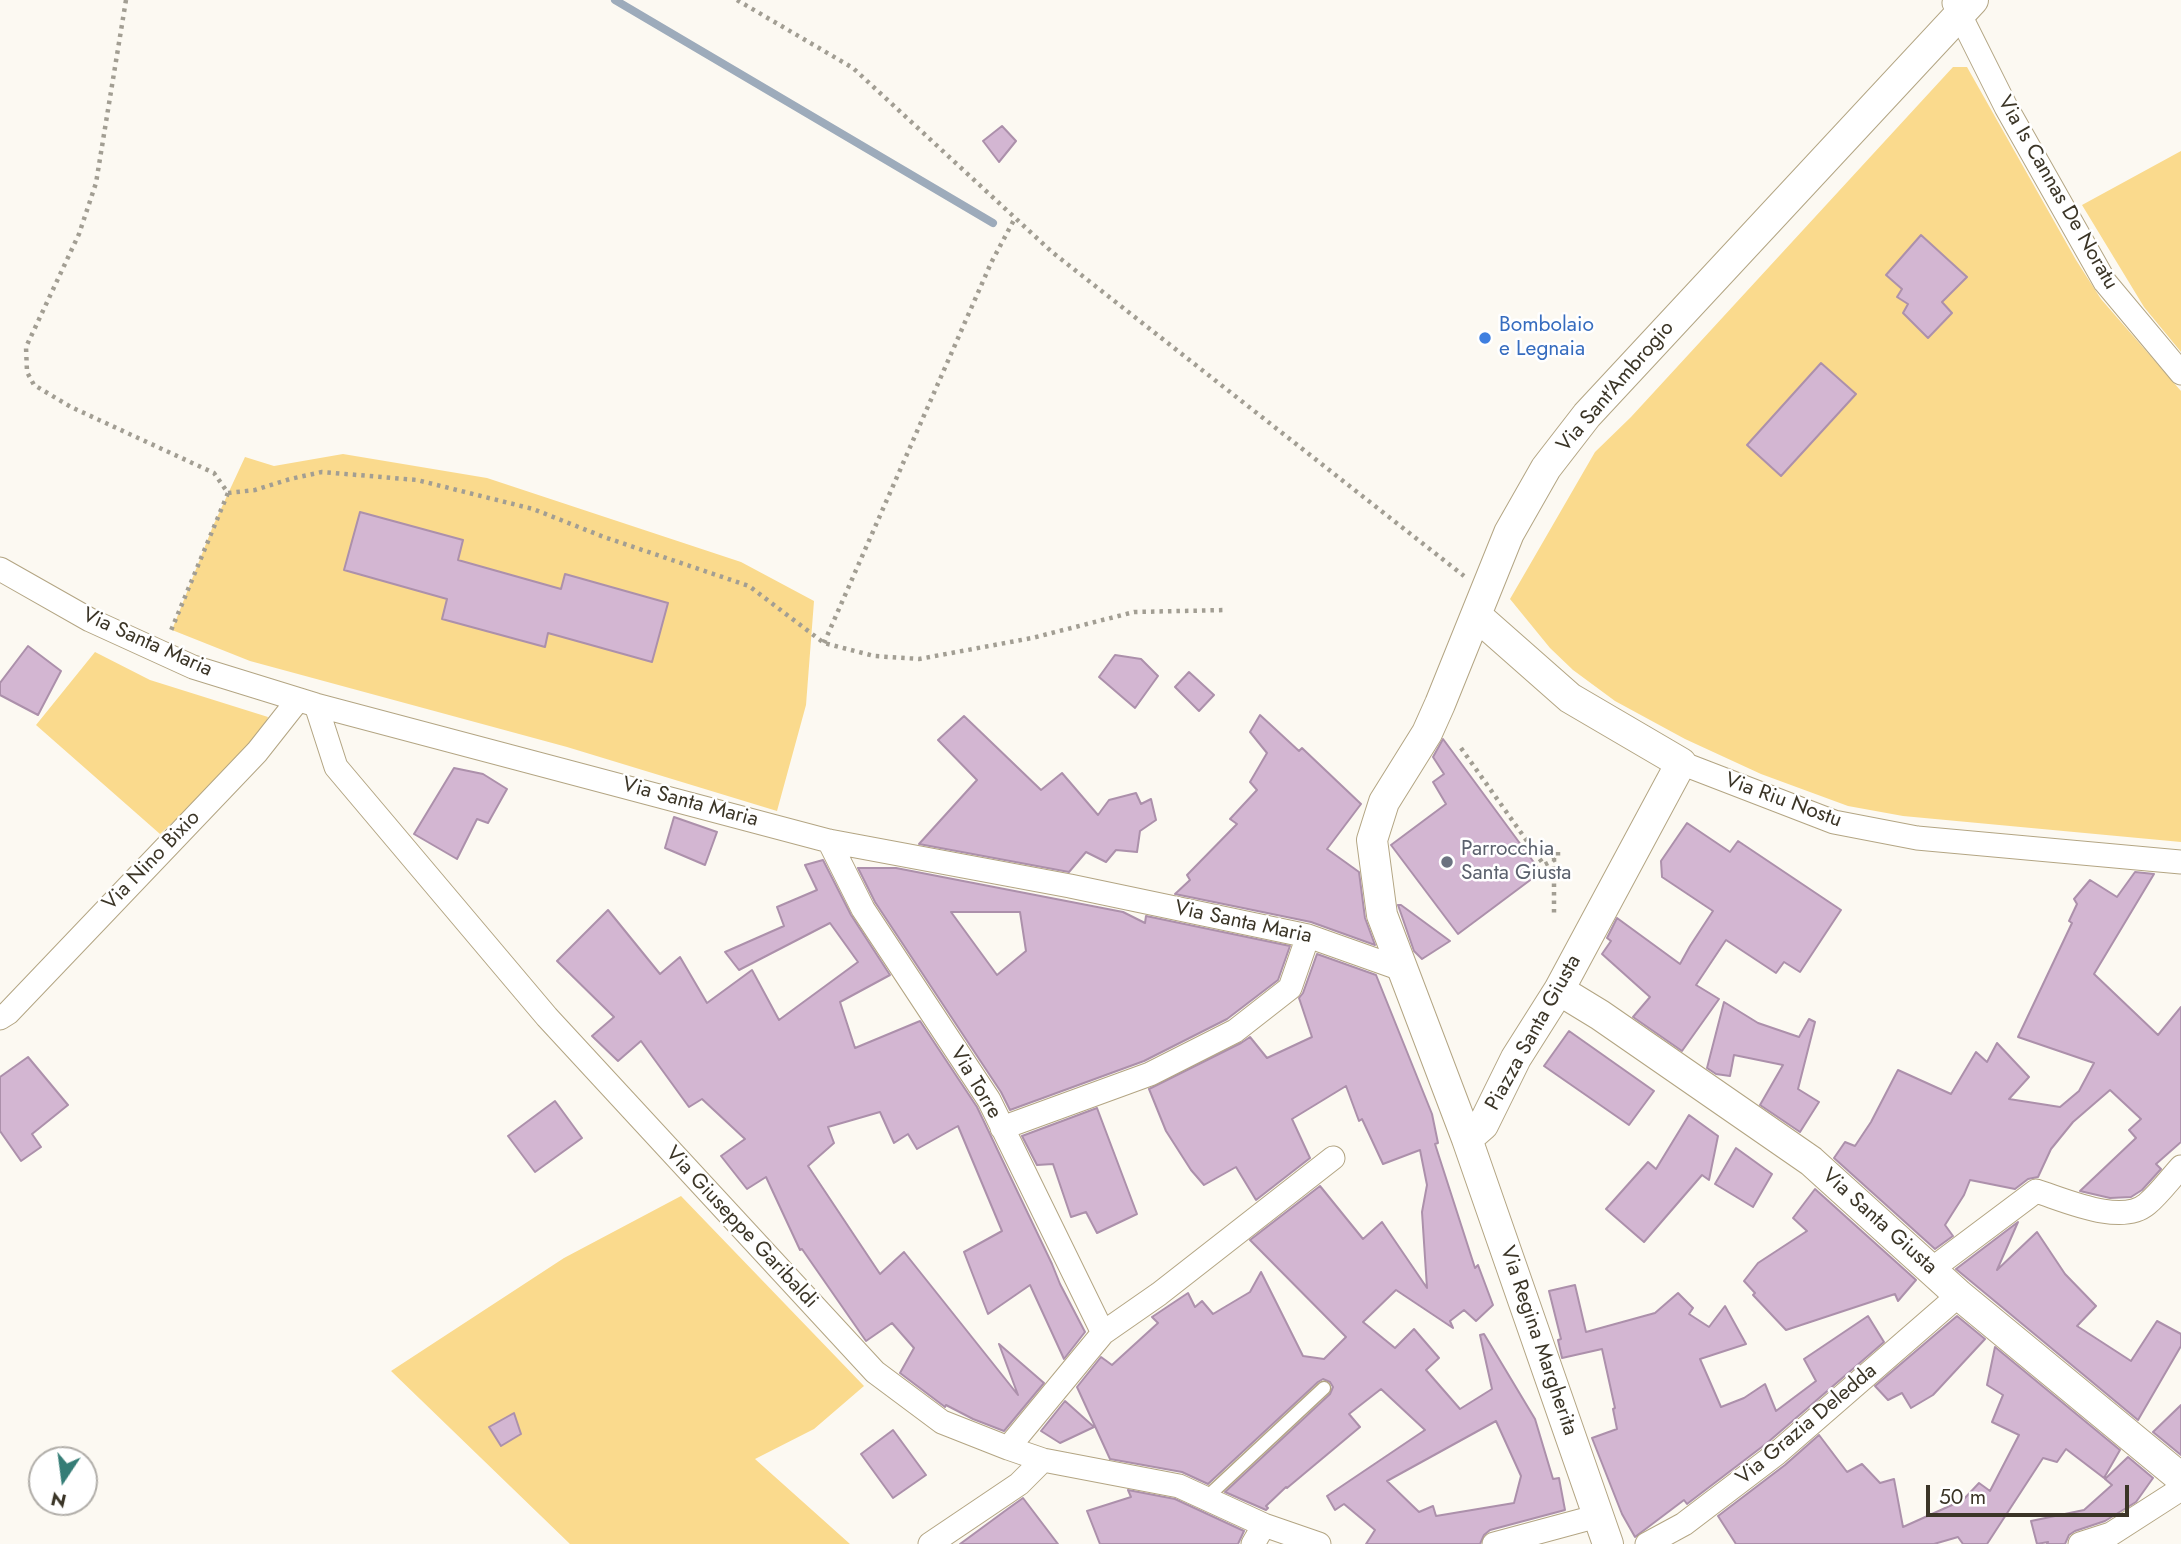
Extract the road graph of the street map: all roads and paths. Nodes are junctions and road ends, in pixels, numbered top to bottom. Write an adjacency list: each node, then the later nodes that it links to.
1 (126, 0): 6 (path)
2 (737, 0): 4 (path)
3 (1961, 5): 5 (street, Via Is Cannas De Noratu); 8 (street, Via Sant'Ambrogio)
4 (1015, 218): 8 (path); 10 (path)
5 (2181, 373)
6 (228, 493): 10 (path); 11 (path)
7 (0, 569): 11 (street, Via Santa Maria)
8 (1481, 605): 14 (street, Via Riu Nostu); 21 (street, Via Sant'Ambrogio)
9 (1226, 610): 10 (path)
10 (824, 643)
11 (163, 653): 12 (street, Via Santa Maria)
12 (307, 703): 15 (street, Via Santa Maria); 23 (street, Via Nino Bixio); 32 (street, Via Giuseppe Garibaldi)
13 (1461, 748): 17 (path)
14 (1681, 763): 18 (street, Via Riu Nostu); 22 (street, Piazza Santa Giusta)
15 (830, 842): 20 (street, Via Santa Maria); 24 (street, Via Torre)
16 (1558, 849): 17 (path)
17 (1554, 858): 19 (path)
18 (2181, 862)
19 (1554, 915)
20 (1308, 936): 21 (street, Via Santa Maria); 24 (street)
21 (1401, 969): 25 (street, Piazza Santa Giusta)
22 (1559, 990): 25 (street, Piazza Santa Giusta); 28 (street, Via Santa Giusta)
23 (0, 1018)
24 (1002, 1128): 30 (street, Via Torre)
25 (1467, 1139): 37 (street, Via Regina Margherita)
26 (1333, 1158): 30 (street)
27 (2181, 1167): 28 (street)
28 (1932, 1269): 29 (street, Via Santa Giusta)
29 (1959, 1295): 34 (street, Via Santa Giusta); 43 (street, Via Grazia Deledda)
30 (1103, 1333): 32 (street)
31 (1324, 1388): 36 (lane)
32 (1008, 1448): 33 (street, Via Giuseppe Garibaldi)
33 (1042, 1460): 36 (street, Via Giuseppe Garibaldi); 39 (street)
34 (2181, 1478)
35 (2181, 1489): 44 (street)
36 (1206, 1498): 38 (street, Via Giuseppe Garibaldi)
37 (1598, 1516): 41 (street); 42 (street, Via Regina Margherita)
38 (1259, 1534): 40 (street, Via Giuseppe Garibaldi)
39 (930, 1544)
40 (1319, 1544)
41 (1494, 1544)
42 (1608, 1544)
43 (1647, 1544)
44 (2080, 1544)

